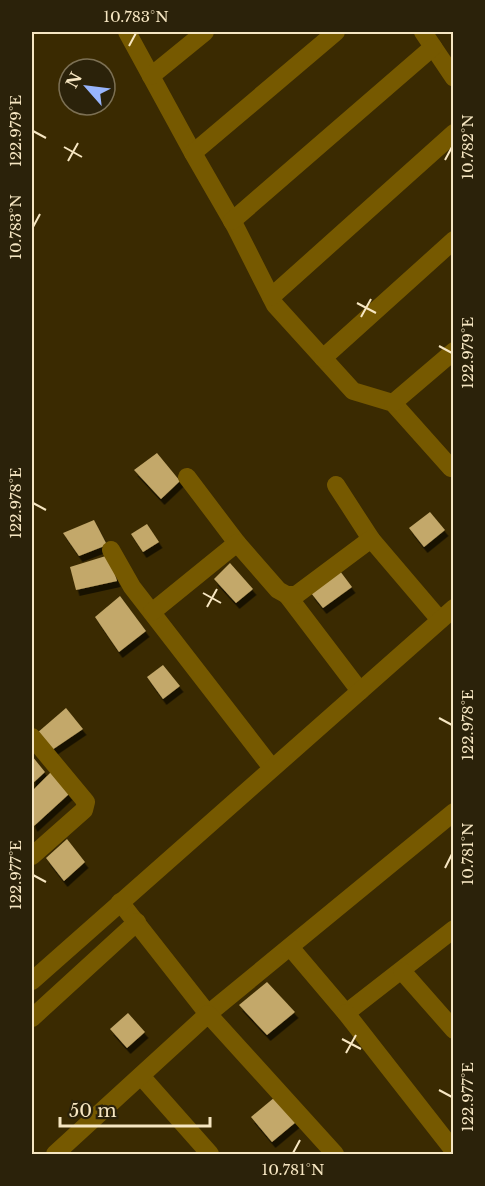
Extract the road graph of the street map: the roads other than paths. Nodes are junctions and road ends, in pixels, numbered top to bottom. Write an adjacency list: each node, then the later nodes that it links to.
1 (127, 32): 5 (street)
2 (205, 32): 5 (street)
3 (336, 32): 8 (street)
4 (428, 39): 6 (street); 9 (street)
5 (151, 76): 8 (street)
6 (453, 78)
7 (453, 134): 11 (street)
8 (193, 153): 9 (street)
9 (232, 221): 11 (street)
10 (453, 240): 13 (street)
11 (271, 297): 13 (street)
12 (453, 351): 14 (street)
13 (323, 358): 14 (street)
14 (393, 402): 15 (street)
15 (453, 466)
16 (187, 477): 19 (street)
17 (336, 485): 18 (street)
18 (371, 539): 21 (street); 24 (street)
19 (237, 543): 21 (street); 23 (street)
20 (111, 550): 23 (street)
21 (287, 595): 25 (street)
22 (453, 608): 24 (street)
23 (152, 612): 27 (street)
24 (440, 620): 25 (street)
25 (360, 691): 27 (street)
26 (32, 737): 29 (street)
27 (272, 768): 30 (street)
28 (453, 812): 33 (street)
29 (32, 855)
30 (120, 902): 31 (street); 35 (street)
31 (137, 922): 37 (street); 38 (street)
32 (453, 929): 34 (street)
33 (290, 947): 36 (street); 37 (street)
34 (402, 970): 36 (street); 39 (street)
35 (32, 981)
36 (346, 1013): 41 (street)
37 (208, 1014): 40 (street); 44 (street)
38 (32, 1018)
39 (453, 1030)
40 (141, 1076): 42 (street); 43 (street)
41 (453, 1151)
42 (203, 1152)
43 (55, 1155)
44 (335, 1155)

